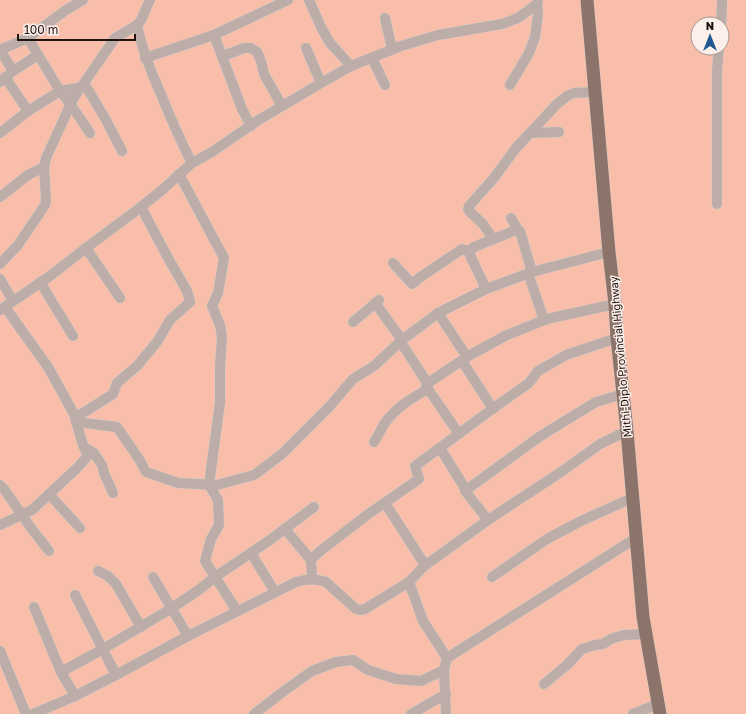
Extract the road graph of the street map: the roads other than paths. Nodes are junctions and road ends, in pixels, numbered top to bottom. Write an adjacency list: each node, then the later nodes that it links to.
1 (83, 0): 12 (street)
2 (150, 0): 10 (street)
3 (288, 0): 11 (street)
4 (308, 0): 21 (street)
5 (586, 0): 28 (main road, Mithi-Diplo Provincial Highway)
6 (722, 0): 8 (street)
7 (538, 2): 15 (street); 26 (street)
8 (721, 16)
9 (385, 18): 15 (street)
10 (137, 25): 19 (street); 24 (street)
11 (214, 35): 17 (street); 19 (street)
12 (28, 38): 14 (street); 16 (street)
13 (306, 48): 23 (street)
14 (0, 50): 22 (street)
15 (392, 50): 20 (street)
16 (38, 55): 22 (street); 27 (street)
17 (223, 56): 30 (street); 32 (street)
18 (718, 56): 42 (street)
19 (145, 58): 38 (street)
20 (372, 58): 21 (street); 25 (street)
21 (351, 66): 23 (street)
22 (6, 77): 31 (street)
23 (321, 83): 30 (street)
24 (83, 85): 27 (street); 29 (street); 37 (street)
25 (385, 85)
26 (510, 85)
27 (60, 90): 29 (street); 31 (street)
28 (595, 92): 35 (street); 49 (main road, Mithi-Diplo Provincial Highway)
29 (71, 104): 34 (street); 39 (street)
30 (282, 106): 32 (street)
31 (28, 111): 36 (street)
32 (251, 126): 38 (street)
33 (559, 132): 35 (street)
34 (90, 133)
35 (530, 133): 46 (street)
36 (0, 134)
37 (122, 151)
38 (192, 163): 40 (street)
39 (44, 167): 41 (street); 51 (street)
40 (179, 174): 43 (street); 76 (street)
41 (0, 197)
42 (716, 204)
43 (141, 207): 47 (street); 69 (street)
44 (511, 218): 45 (street)
45 (518, 230): 46 (street); 52 (street)
46 (492, 239): 48 (street)
47 (86, 248): 54 (street); 56 (street)
48 (470, 250): 50 (street); 55 (street)
49 (609, 252): 52 (street); 57 (main road, Mithi-Diplo Provincial Highway)
50 (393, 263)
51 (0, 264)
52 (530, 272): 55 (street); 60 (street)
53 (0, 279): 58 (street)
54 (40, 282): 58 (street); 62 (street)
55 (486, 289): 59 (street)
56 (120, 298)
57 (615, 304): 60 (street); 63 (main road, Mithi-Diplo Provincial Highway)
58 (6, 306): 69 (street)
59 (438, 313): 64 (street); 65 (street)
60 (544, 320): 65 (street)
61 (354, 322): 64 (street)
62 (73, 336)
63 (617, 338): 67 (main road, Mithi-Diplo Provincial Highway); 68 (street)
64 (401, 340): 66 (street); 76 (street)
65 (464, 359): 66 (street); 68 (street)
66 (428, 386): 71 (street); 72 (street)
67 (623, 394): 70 (main road, Mithi-Diplo Provincial Highway); 77 (street)
68 (492, 409): 71 (street)
69 (76, 420): 73 (street); 76 (street)
70 (627, 431): 80 (main road, Mithi-Diplo Provincial Highway); 84 (street)
71 (459, 434): 74 (street)
72 (374, 442)
73 (84, 447): 78 (street); 79 (street)
74 (440, 448): 77 (street); 81 (street)
75 (0, 485): 83 (street)
76 (209, 485): 94 (street)
77 (466, 490): 84 (street)
78 (113, 493)
79 (49, 494): 83 (street); 86 (street)
80 (632, 498): 88 (main road, Mithi-Diplo Provincial Highway); 96 (street)
81 (385, 503): 91 (street); 92 (street)
82 (314, 507): 87 (street)
83 (22, 515): 85 (street); 89 (street)
84 (488, 520): 92 (street)
85 (0, 525)
86 (80, 528)
87 (285, 529): 90 (street); 91 (street)
88 (636, 538): 105 (main road, Mithi-Diplo Provincial Highway); 109 (street)
89 (49, 551)
90 (251, 552): 94 (street); 99 (street)
91 (311, 560): 97 (street)
92 (425, 565): 98 (street)
93 (98, 571): 104 (street)
94 (215, 576): 102 (street); 103 (street)
95 (152, 577): 102 (street)
96 (492, 577)
97 (312, 579): 98 (street); 99 (street)
98 (409, 582): 109 (street)
99 (275, 592): 103 (street)
100 (75, 595): 107 (street)
101 (34, 607): 111 (street)
102 (172, 608): 104 (street); 106 (street)
103 (236, 611): 106 (street)
104 (141, 627): 107 (street)
105 (646, 634): 113 (street); 116 (main road, Mithi-Diplo Provincial Highway)
106 (188, 636): 112 (street)
107 (103, 649): 111 (street); 112 (street)
108 (0, 651): 117 (street)
109 (447, 658): 110 (street)
110 (444, 670): 114 (street); 119 (street)
111 (61, 672): 115 (street)
112 (116, 675): 115 (street)
113 (544, 684)
114 (446, 694): 120 (street); 121 (street)
115 (75, 696): 118 (street)
116 (659, 709): 122 (street)
117 (26, 714)
118 (33, 714)
119 (254, 714)
120 (411, 714)
121 (446, 714)
122 (633, 714)

